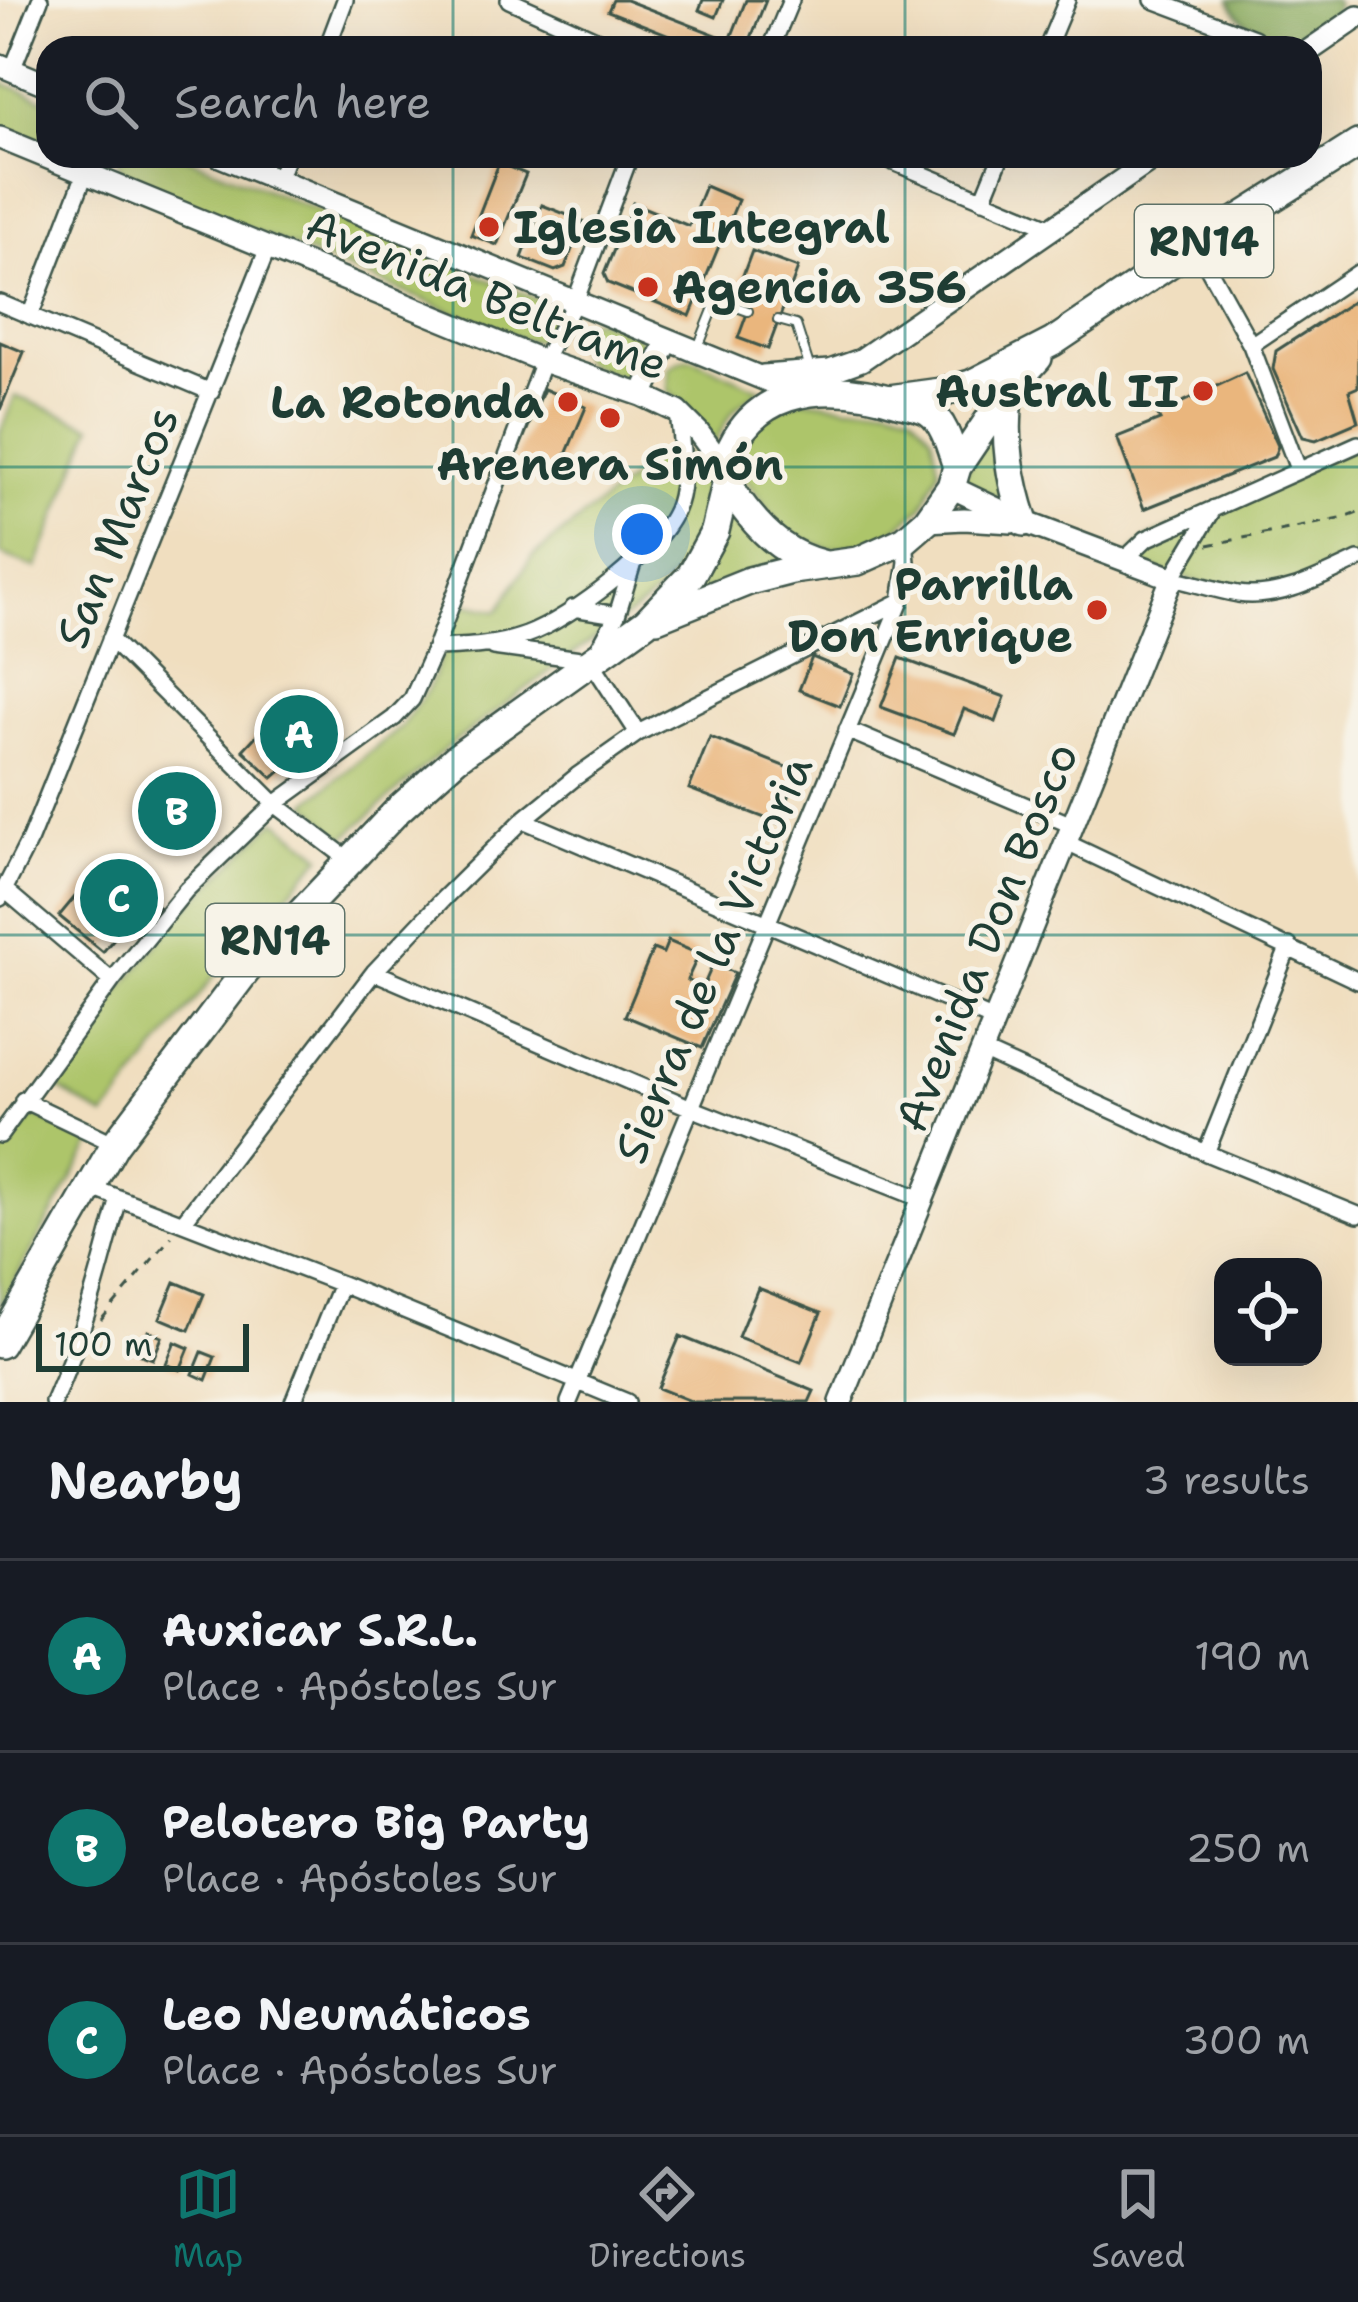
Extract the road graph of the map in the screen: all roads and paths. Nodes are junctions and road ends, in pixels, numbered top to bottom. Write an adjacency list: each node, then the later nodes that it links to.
1 (40, 0): 15 (street)
2 (345, 0): 9 (street)
3 (509, 0): 7 (street)
4 (791, 0): 11 (street)
5 (1067, 0): 12 (street)
6 (1153, 0): 13 (street)
7 (531, 4): 10 (street)
8 (1358, 17): 14 (main road)
9 (332, 36)
10 (593, 36)
11 (776, 36)
12 (1052, 36)
13 (1249, 36)
14 (1322, 42)
15 (6, 68): 16 (main road)
16 (36, 80)
17 (0, 138): 19 (main road, Avenida Beltrame)
18 (1358, 144): 20 (highway, RN14)
19 (36, 149)
20 (1322, 167)
21 (88, 168): 39 (street)
22 (95, 168): 34 (main road, Avenida Beltrame)
23 (249, 168): 30 (main road, Avenida Beltrame)
24 (282, 168): 30 (street)
25 (625, 168): 36 (street)
26 (907, 168): 31 (street)
27 (996, 168): 31 (street)
28 (1140, 168): 32 (main road)
29 (1320, 168): 33 (highway, RN14)
30 (278, 180): 36 (main road, Avenida Beltrame)
31 (983, 200): 32 (street)
32 (1052, 228): 46 (main road)
33 (1196, 246): 42 (highway, RN14); 43 (street)
34 (268, 248): 45 (main road, Avenida Beltrame); 48 (street, San Marcos)
35 (1358, 273): 43 (street)
36 (575, 302): 41 (main road, Avenida Beltrame); 45 (street)
37 (0, 303): 39 (street)
38 (748, 311): 44 (lane)
39 (30, 316): 48 (street)
40 (778, 320): 46 (lane)
41 (668, 340): 44 (main road, Avenida Beltrame); 49 (main road)
42 (1053, 342): 47 (highway, RN14); 50 (highway, RN14)
43 (1251, 344): 53 (street)
44 (697, 352): 46 (main road, Avenida Beltrame)
45 (542, 361): 49 (main road, Avenida Beltrame); 72 (street)
46 (805, 384): 50 (highway, RN14); 54 (highway, RN14)
47 (1009, 390): 55 (highway, RN14); 58 (highway)
48 (211, 392): 70 (street, San Marcos)
49 (642, 395): 51 (main road, Avenida Beltrame)
50 (889, 399): 55 (highway, RN14)
51 (677, 412): 54 (main road, Avenida Beltrame); 63 (street)
52 (1358, 444): 53 (street)
53 (1298, 469): 56 (street)
54 (726, 474): 64 (highway); 69 (highway, RN14)
55 (954, 477): 58 (main road); 59 (highway, RN14)
56 (1214, 508): 60 (street, Avenida Don Bosco); 61 (street)
57 (1358, 513): 60 (path)
58 (1024, 522): 59 (main road); 61 (main road)
59 (916, 531): 64 (highway, RN14); 66 (street, Sierra de la Victoria)
60 (1190, 548): 65 (street, Avenida Don Bosco)
61 (1124, 560): 65 (main road)
62 (1358, 560): 65 (street)
63 (632, 566): 67 (street); 68 (street)
64 (832, 566): 69 (highway, RN14)
65 (1172, 578): 78 (main road, Avenida Don Bosco)
66 (901, 601): 74 (street, Sierra de la Victoria); 75 (street)
67 (573, 608): 68 (street); 71 (street)
68 (617, 615): 73 (street)
69 (646, 622): 73 (highway, RN14)
70 (110, 640): 76 (street); 80 (street, San Marcos)
71 (484, 646): 72 (street); 73 (street)
72 (435, 648): 76 (street)
73 (591, 661): 75 (street); 79 (highway, RN14)
74 (847, 730): 78 (street); 81 (street, Sierra de la Victoria)
75 (638, 733): 77 (street)
76 (275, 804): 79 (street); 84 (street)
77 (523, 820): 81 (street); 83 (street)
78 (1071, 835): 82 (street); 86 (main road, Avenida Don Bosco)
79 (349, 860): 91 (highway, RN14)
80 (2, 894): 84 (street)
81 (767, 923): 86 (street); 89 (street, Sierra de la Victoria)
82 (1289, 946): 85 (street); 92 (street)
83 (374, 972): 89 (street); 97 (street)
84 (112, 981): 88 (street)
85 (1358, 981)
86 (994, 1020): 87 (main road, Avenida Don Bosco)
87 (982, 1051): 92 (street); 95 (main road, Avenida Don Bosco)
88 (23, 1100): 90 (street); 91 (street)
89 (691, 1108): 95 (street); 101 (street, Sierra de la Victoria)
90 (0, 1135)
91 (115, 1144): 93 (highway, RN14)
92 (1206, 1153): 96 (street)
93 (90, 1187): 94 (street); 99 (highway, RN14)
94 (119, 1198): 97 (street); 100 (street)
95 (922, 1199): 106 (main road, Avenida Don Bosco)
96 (1358, 1214)
97 (183, 1222): 98 (street); 100 (path)
98 (341, 1285): 101 (street); 103 (street)
99 (0, 1345)
100 (76, 1349): 102 (street)
101 (577, 1381): 104 (street, Sierra de la Victoria); 105 (street)
102 (52, 1402)
103 (293, 1402)
104 (569, 1402)
105 (627, 1402)
106 (841, 1402)

